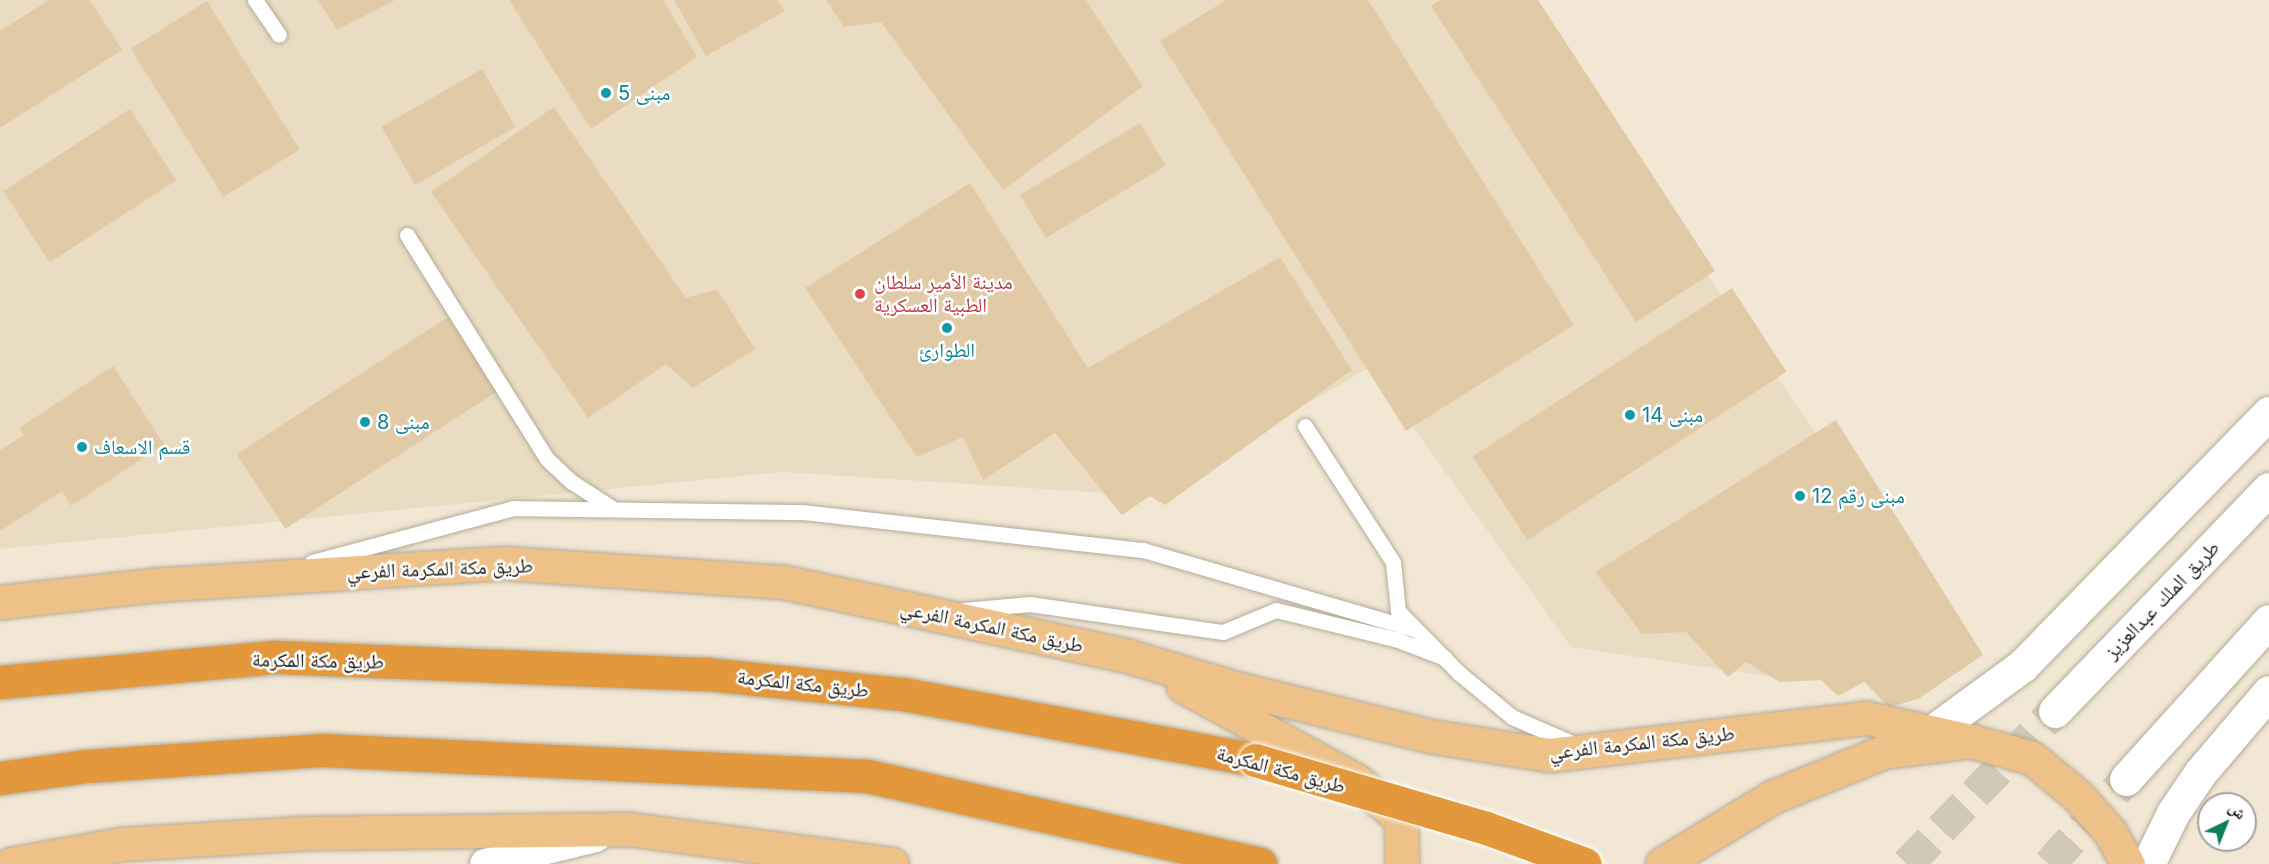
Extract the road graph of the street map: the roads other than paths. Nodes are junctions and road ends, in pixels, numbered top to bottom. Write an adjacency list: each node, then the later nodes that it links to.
1 (255, 0): 2 (lane)
2 (279, 35)
3 (408, 235): 7 (lane)
4 (2269, 413): 18 (main road)
5 (1305, 426): 12 (lane)
6 (2269, 489): 17 (main road, طريق الملك عبدالعزيز)
7 (612, 508): 8 (lane); 12 (lane)
8 (250, 579): 9 (main road, طريق مكة المكرمة الفرعي); 10 (main road, طريق مكة المكرمة الفرعي)
9 (0, 602)
10 (927, 613): 13 (main road, طريق مكة المكرمة الفرعي); 14 (lane)
11 (2269, 621): 22 (main road)
12 (1416, 630): 14 (lane)
13 (1128, 656): 19 (main road, طريق مكة المكرمة الفرعي); 29 (main road)
14 (1445, 658): 19 (lane)
15 (0, 682): 30 (highway, طريق مكة المكرمة, bridge)
16 (2269, 692): 33 (main road)
17 (2055, 711)
18 (1917, 742): 19 (main road, طريق مكة المكرمة الفرعي); 31 (main road); 32 (main road, طريق مكة المكرمة الفرعي)
19 (1592, 750)
20 (87, 766): 21 (highway); 23 (highway); 28 (highway)
21 (0, 778)
22 (2126, 779)
23 (0, 791)
24 (629, 829): 25 (main road); 26 (street); 27 (main road)
25 (11, 864)
26 (485, 864)
27 (892, 864)
28 (1260, 864)
29 (1402, 864)
30 (1586, 864)
31 (1662, 864)
32 (2128, 864)
33 (2148, 864)

